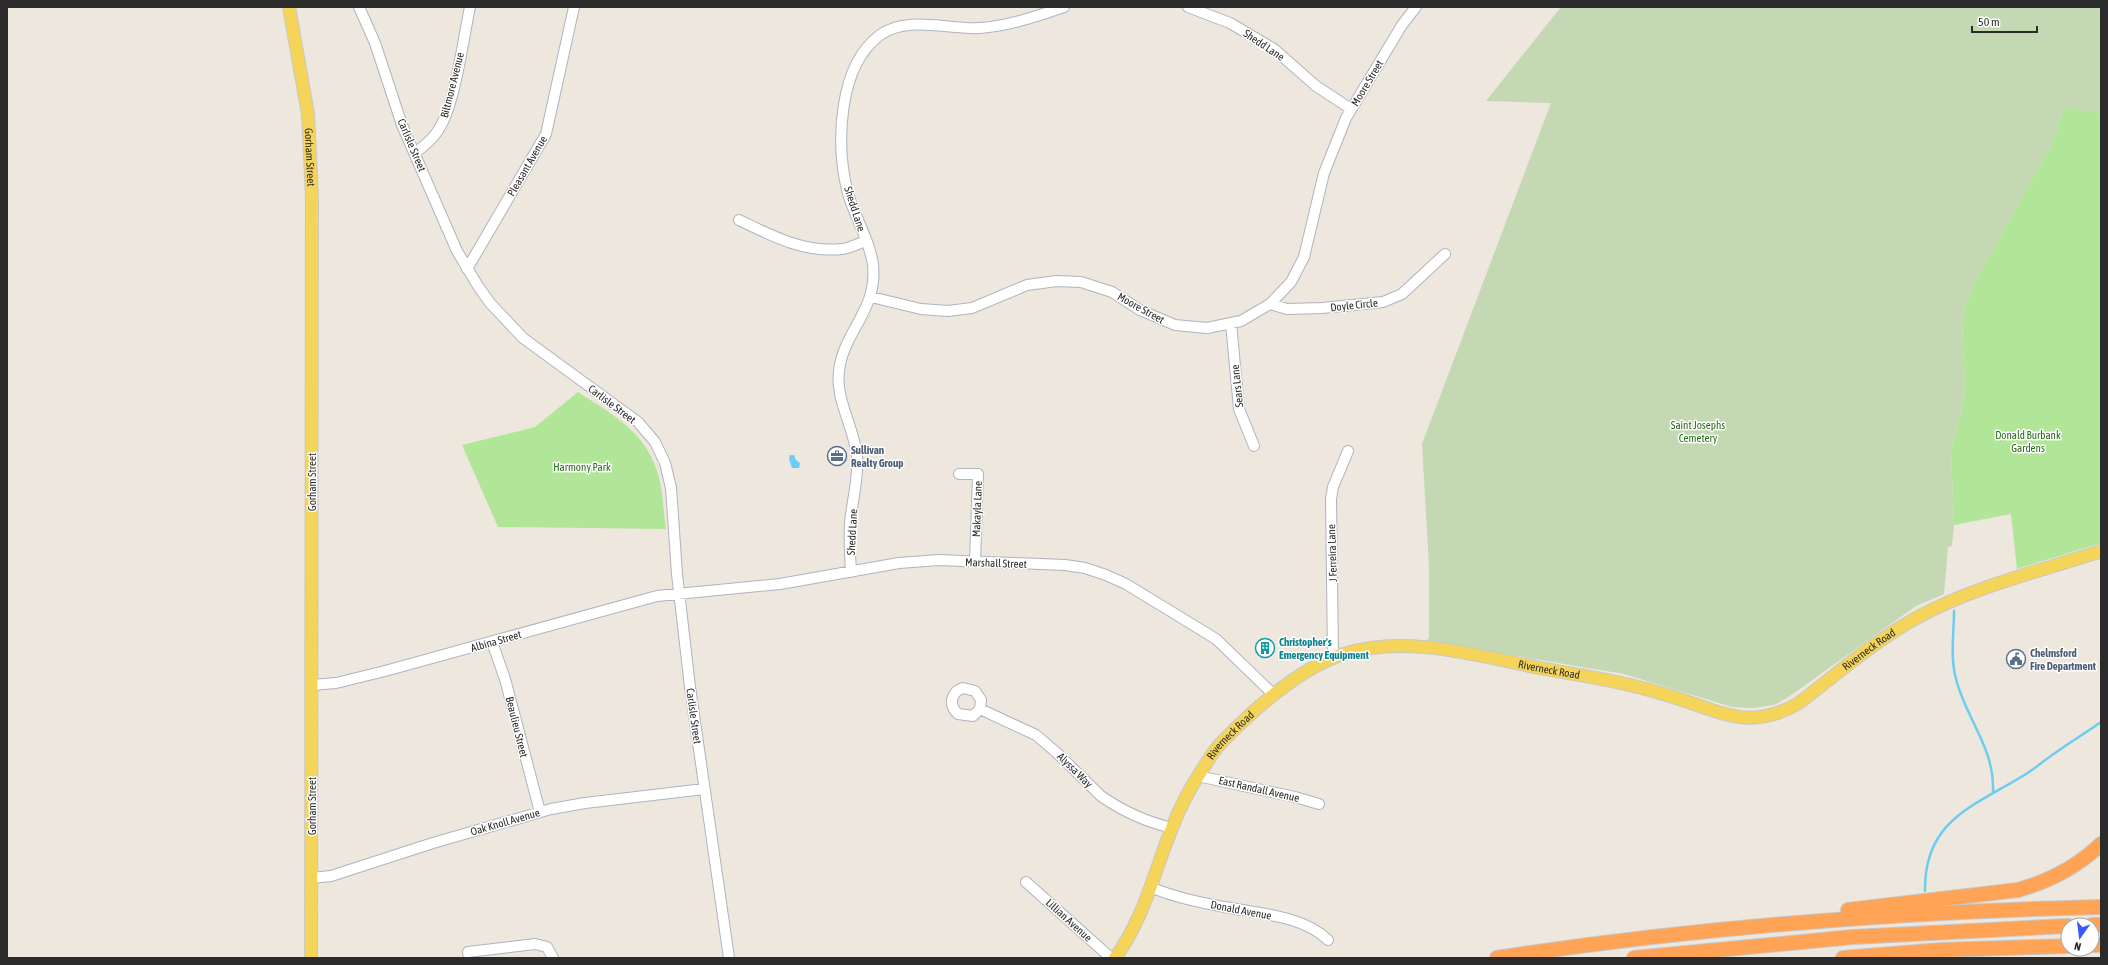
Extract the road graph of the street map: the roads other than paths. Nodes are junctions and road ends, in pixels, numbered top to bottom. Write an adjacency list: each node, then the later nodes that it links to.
1 (289, 7): 26 (main road, Gorham Street)
2 (359, 7): 9 (street, Carlisle Street)
3 (470, 7): 9 (street, Biltmore Avenue)
4 (574, 7): 13 (street, Pleasant Avenue)
5 (1064, 7): 11 (street, Shedd Lane)
6 (1188, 7): 8 (street, Shedd Lane)
7 (1416, 7): 8 (street, Moore Street)
8 (1351, 109): 15 (street, Moore Street)
9 (415, 153): 13 (street, Carlisle Street)
10 (739, 220): 11 (street)
11 (865, 241): 14 (street, Shedd Lane)
12 (1445, 254): 15 (street, Doyle Circle)
13 (467, 270): 23 (street, Carlisle Street)
14 (871, 297): 16 (street, Moore Street); 22 (street, Shedd Lane)
15 (1270, 304): 16 (street, Moore Street)
16 (1231, 323): 17 (street, Sears Lane)
17 (1254, 446)
18 (1348, 451): 25 (street, J Ferreira Lane)
19 (959, 474): 21 (street, Makayla Lane)
20 (2101, 551): 25 (main road, Riverneck Road)
21 (975, 562): 22 (street, Marshall Street); 27 (street, Marshall Street)
22 (852, 572): 23 (street, Marshall Street)
23 (679, 594): 24 (street, Albina Street); 30 (street, Carlisle Street)
24 (492, 642): 26 (street, Albina Street); 32 (street, Beaulieu Street)
25 (1333, 657): 27 (main road, Riverneck Road)
26 (312, 685): 35 (main road, Gorham Street)
27 (1274, 695): 29 (main road, Riverneck Road)
28 (980, 709): 33 (street, Alyssa Way)
29 (1198, 776): 31 (street, East Randall Avenue); 33 (main road, Riverneck Road)
30 (704, 789): 32 (street, Oak Knoll Avenue); 46 (street, Carlisle Street)
31 (1319, 804)
32 (540, 812): 35 (street, Oak Knoll Avenue)
33 (1172, 828): 37 (main road, Riverneck Road)
34 (2101, 844): 40 (highway)
35 (311, 878): 43 (main road, Gorham Street)
36 (1026, 882): 47 (street, Lillian Avenue)
37 (1150, 887): 41 (street, Donald Avenue); 48 (main road, Riverneck Road)
38 (2101, 907): 40 (highway)
39 (2060, 926): 50 (highway)
40 (1720, 930): 49 (highway)
41 (1328, 940)
42 (2060, 946): 51 (highway)
43 (311, 958)
44 (469, 958): 45 (street)
45 (553, 958)
46 (729, 958)
47 (1111, 958)
48 (1115, 958)
49 (1497, 958)
50 (1634, 958)
51 (1843, 958)

